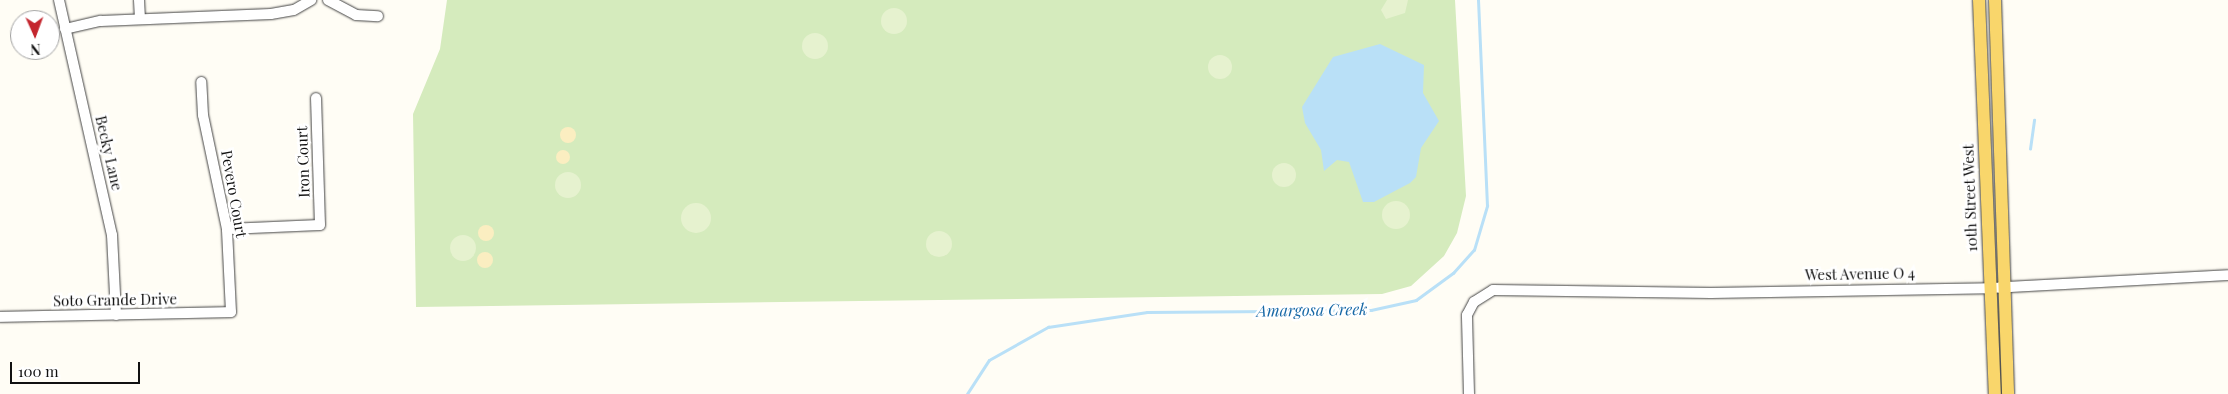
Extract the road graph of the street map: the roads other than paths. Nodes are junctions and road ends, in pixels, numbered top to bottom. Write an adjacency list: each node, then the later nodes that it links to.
1 (59, 0): 10 (street, Becky Lane)
2 (139, 0): 8 (street)
3 (311, 0): 8 (street)
4 (328, 0): 7 (street)
5 (1979, 0): 9 (main road, 10th Street West)
6 (1995, 0): 13 (main road)
7 (378, 16)
8 (140, 19): 10 (street)
9 (1980, 26): 13 (main road); 17 (main road, 10th Street West)
10 (65, 29): 19 (street, Becky Lane)
11 (201, 82): 14 (street, Pevero Court)
12 (316, 98): 14 (street, Iron Court)
13 (2000, 124): 16 (main road)
14 (227, 229): 18 (street, Pevero Court)
15 (2228, 275): 16 (street, West Avenue O 4)
16 (2005, 287): 17 (street, West Avenue O 4); 23 (main road)
17 (1990, 288): 21 (street, West Avenue O 4); 22 (main road, 10th Street West)
18 (231, 312): 19 (street, Soto Grande Drive)
19 (116, 315): 20 (street, Soto Grande Drive)
20 (0, 317)
21 (1468, 394)
22 (1995, 394)
23 (2008, 394)

